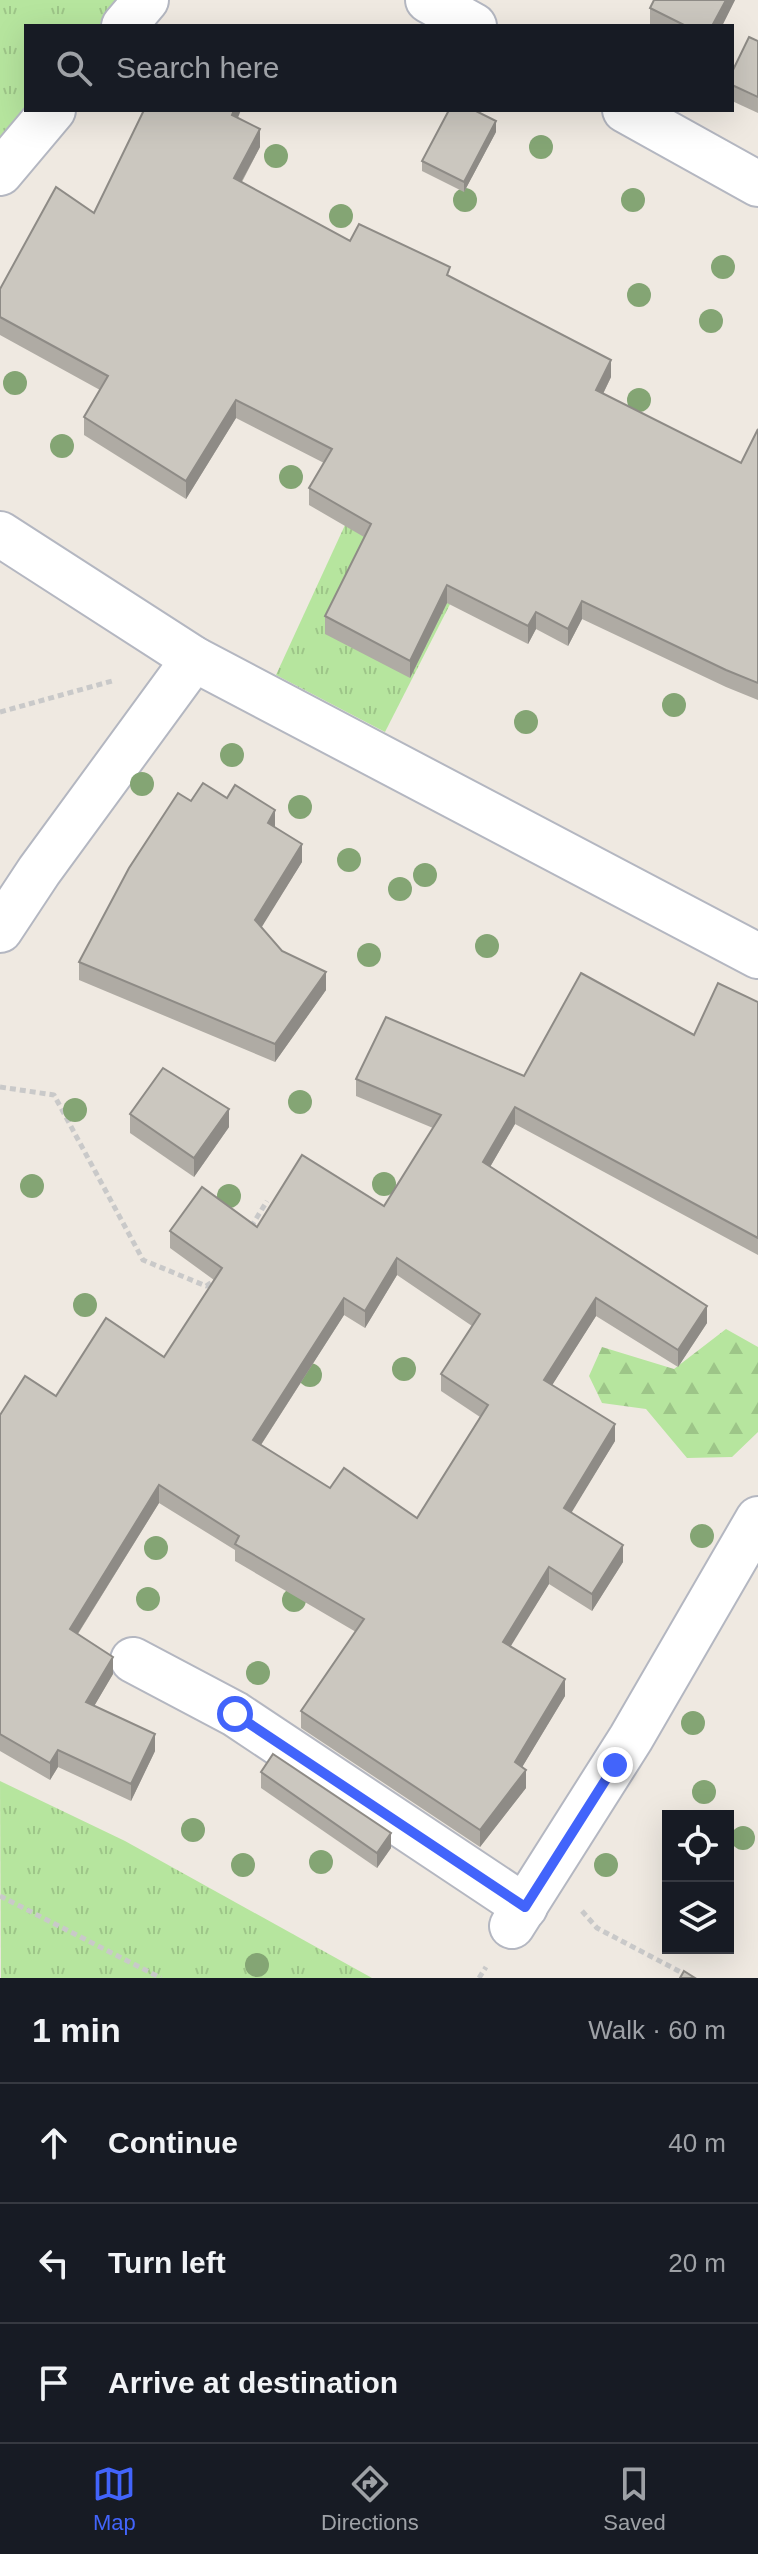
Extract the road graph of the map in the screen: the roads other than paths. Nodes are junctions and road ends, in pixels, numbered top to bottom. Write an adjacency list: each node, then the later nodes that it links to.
1 (146, 0): 3 (street)
2 (428, 0): 4 (street)
3 (126, 24)
4 (470, 24)
5 (51, 112): 7 (street)
6 (629, 112): 8 (street)
7 (0, 173)
8 (758, 184)
9 (0, 534): 10 (street)
10 (194, 659): 11 (street); 12 (street)
11 (0, 930)
12 (758, 956)
13 (758, 1519): 14 (street)
14 (133, 1660)

